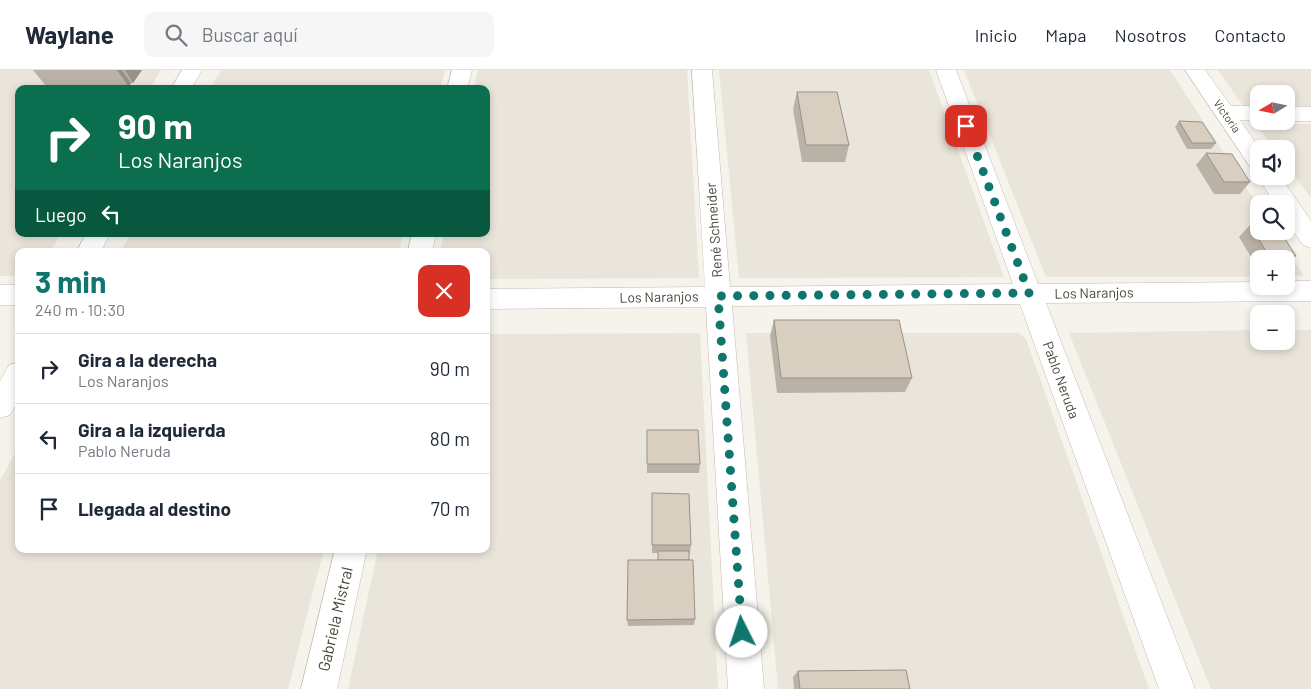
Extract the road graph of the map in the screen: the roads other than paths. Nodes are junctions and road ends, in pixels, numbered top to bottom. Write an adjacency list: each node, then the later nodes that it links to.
1 (192, 70): 6 (street)
2 (462, 70): 7 (street)
3 (702, 70): 21 (street, René Schneider)
4 (946, 70): 18 (street, Pablo Neruda)
5 (1195, 70): 8 (street, Victoria)
6 (183, 85)
7 (458, 85)
8 (1224, 113): 9 (street); 12 (street, Victoria)
9 (1250, 113)
10 (1295, 114): 11 (street)
11 (1311, 114)
12 (1250, 150)
13 (1274, 185): 15 (street)
14 (96, 237): 16 (street)
15 (1311, 239)
16 (90, 248)
17 (1311, 291): 18 (street, Los Naranjos)
18 (1029, 293): 21 (street, Los Naranjos); 28 (street, Pablo Neruda)
19 (0, 295): 20 (street)
20 (15, 295)
21 (718, 296): 22 (street, Los Naranjos); 27 (street, René Schneider)
22 (490, 299)
23 (15, 380): 24 (street)
24 (0, 406)
25 (350, 553): 26 (street, Gabriela Mistral)
26 (319, 689)
27 (746, 689)
28 (1177, 689)

